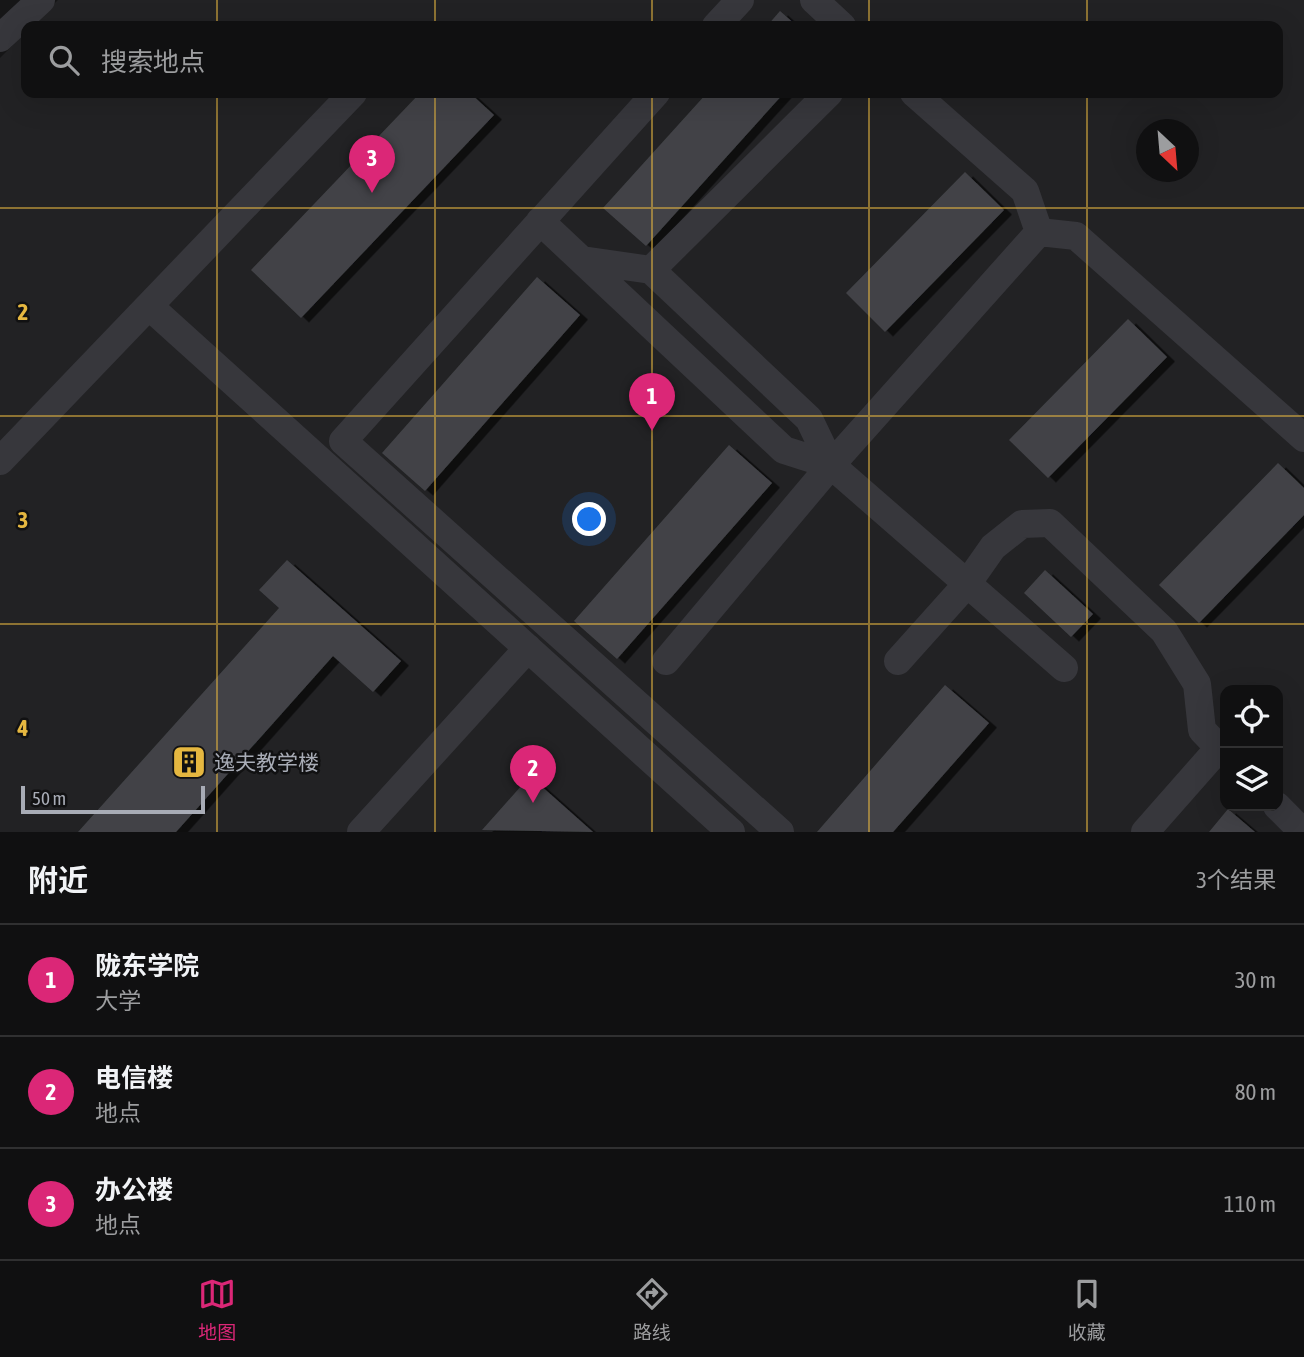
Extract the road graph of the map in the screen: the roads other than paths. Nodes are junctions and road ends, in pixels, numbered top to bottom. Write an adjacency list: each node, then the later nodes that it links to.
1 (41, 0): 6 (street)
2 (740, 0): 4 (street)
3 (814, 0): 5 (street)
4 (721, 21)
5 (837, 21)
6 (0, 38)
7 (348, 98): 15 (street)
8 (651, 98): 11 (street)
9 (824, 98): 14 (street)
10 (920, 98): 12 (street)
11 (540, 221): 13 (street); 29 (street)
12 (1039, 232): 16 (street); 18 (street)
13 (582, 260): 14 (street); 18 (street)
14 (651, 270): 18 (street)
15 (149, 306): 17 (street); 20 (street)
16 (1304, 438)
17 (0, 461)
18 (831, 465): 19 (street); 22 (street)
19 (967, 584): 21 (street); 23 (street); 24 (street)
20 (528, 648): 27 (street); 28 (street)
21 (898, 661)
22 (666, 662)
23 (1064, 668)
24 (1220, 749)
25 (1220, 753): 30 (street)
26 (1282, 811): 31 (street)
27 (361, 832)
28 (732, 832)
29 (780, 832)
30 (1145, 832)
31 (1303, 832)

